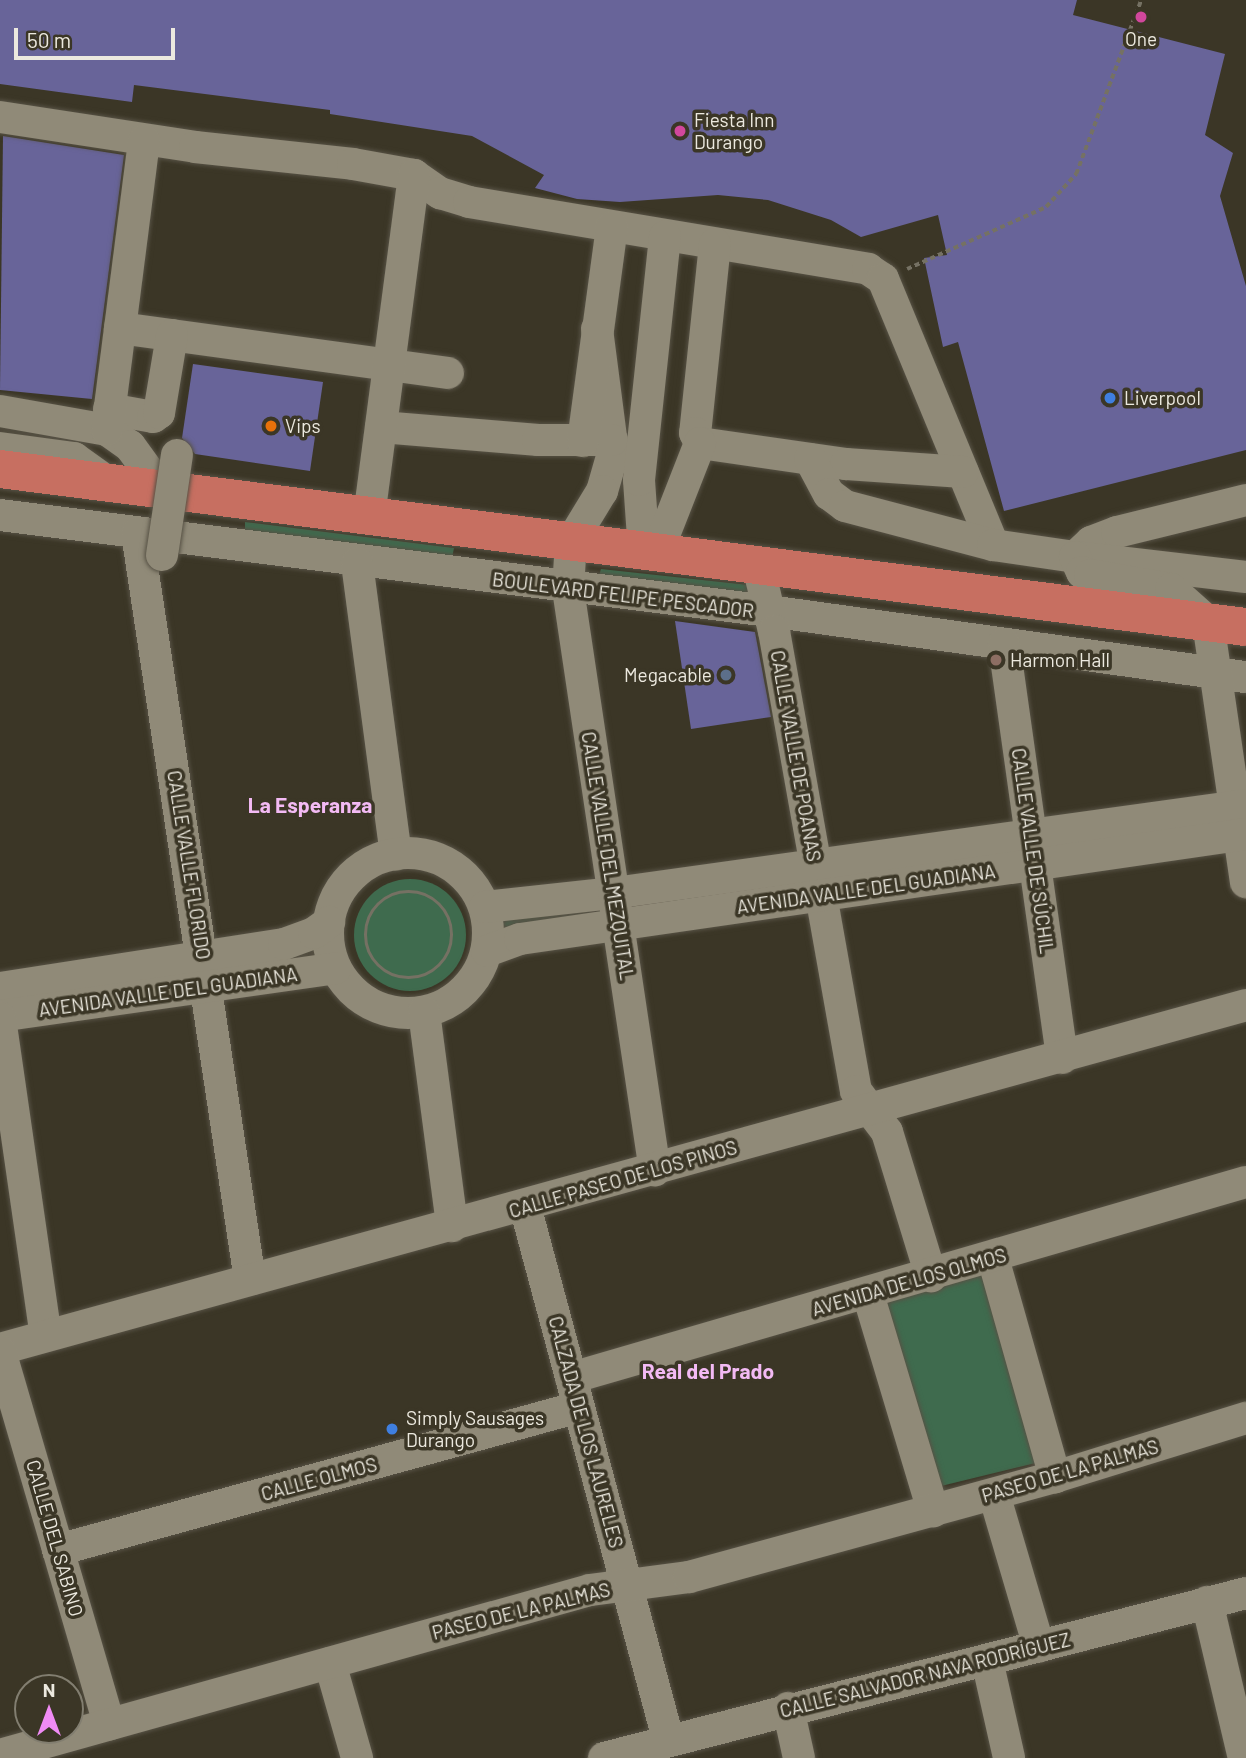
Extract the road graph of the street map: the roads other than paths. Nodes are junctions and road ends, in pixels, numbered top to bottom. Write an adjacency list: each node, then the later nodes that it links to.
1 (0, 117): 2 (street)
2 (144, 139): 3 (street); 7 (street)
3 (414, 175): 4 (street); 9 (street)
4 (612, 227): 5 (street); 15 (street)
5 (665, 236): 6 (street); 29 (street)
6 (715, 244): 14 (street); 20 (street)
7 (120, 328): 8 (street); 12 (street)
8 (172, 335): 9 (street); 12 (street)
9 (390, 366): 10 (street); 13 (street)
10 (448, 373)
11 (0, 411): 12 (street)
12 (108, 420): 22 (street)
13 (381, 426): 15 (street); 25 (street)
14 (698, 438): 18 (street); 29 (street)
15 (597, 441): 27 (street)
16 (0, 448): 21 (street)
17 (177, 455): 30 (street, bridge)
18 (810, 459): 20 (street); 28 (street)
19 (0, 469): 21 (main road)
20 (963, 472): 28 (street)
21 (108, 483): 22 (main road)
22 (162, 490): 25 (main road)
23 (1246, 500): 31 (street)
24 (0, 516): 26 (street, BOULEVARD FELIPE PESCADOR)
25 (369, 517): 27 (main road)
26 (137, 533): 32 (street, BOULEVARD FELIPE PESCADOR); 53 (street, CALLE VALLE FLORIDO)
27 (571, 542): 29 (main road); 35 (street, CALLE VALLE DEL MEZQUITAL)
28 (993, 545): 31 (street)
29 (650, 552): 33 (main road)
30 (163, 555)
31 (1075, 556): 34 (street); 37 (street)
32 (357, 563): 35 (street, BOULEVARD FELIPE PESCADOR); 43 (street)
33 (758, 566): 36 (street, CALLE VALLE DE POANAS); 37 (main road)
34 (1246, 577)
35 (568, 589): 36 (street, BOULEVARD FELIPE PESCADOR); 46 (street, CALLE VALLE DEL MEZQUITAL)
36 (769, 611): 39 (street, BOULEVARD FELIPE PESCADOR); 44 (street, CALLE VALLE DE POANAS)
37 (1208, 622): 38 (main road); 40 (street)
38 (1246, 627)
39 (1004, 644): 40 (street, BOULEVARD FELIPE PESCADOR); 42 (street, CALLE VALLE DE SÚCHIL)
40 (1231, 675): 41 (street)
41 (1242, 820): 42 (street, AVENIDA VALLE DEL GUADIANA); 45 (street)
42 (1032, 851): 44 (street, AVENIDA VALLE DEL GUADIANA); 47 (street, AVENIDA VALLE DEL GUADIANA); 58 (street, CALLE VALLE DE SÚCHIL)
43 (396, 854): 48 (street); 49 (street)
44 (815, 865): 46 (street, AVENIDA VALLE DEL GUADIANA); 47 (street, CALLE VALLE DE POANAS)
45 (1246, 882)
46 (614, 893): 48 (street, AVENIDA VALLE DEL GUADIANA); 50 (street, CALLE VALLE DEL MEZQUITAL)
47 (821, 896): 50 (street, AVENIDA VALLE DEL GUADIANA); 59 (street, CALLE VALLE DE POANAS)
48 (485, 907): 51 (street)
49 (329, 922): 52 (street); 53 (street, AVENIDA VALLE DEL GUADIANA)
50 (619, 925): 51 (street, AVENIDA VALLE DEL GUADIANA); 60 (street, CALLE VALLE DEL MEZQUITAL)
51 (487, 951): 56 (street)
52 (336, 968): 53 (street, AVENIDA VALLE DEL GUADIANA); 56 (street)
53 (206, 971): 54 (street, AVENIDA VALLE DEL GUADIANA); 57 (street, AVENIDA VALLE DEL GUADIANA); 66 (street, CALLE VALLE FLORIDO)
54 (0, 988)
55 (1246, 1005): 58 (street, CALLE PASEO DE LOS PINOS)
56 (424, 1012): 63 (street)
57 (0, 1017): 68 (street)
58 (1062, 1058): 59 (street, CALLE PASEO DE LOS PINOS)
59 (868, 1110): 60 (street, CALLE PASEO DE LOS PINOS); 65 (street, CALLE VALLE DE POANAS)
60 (655, 1171): 62 (street, CALLE PASEO DE LOS PINOS)
61 (1246, 1182): 64 (street, AVENIDA DE LOS OLMOS)
62 (525, 1206): 63 (street, CALLE PASEO DE LOS PINOS); 70 (street, CALZADA DE LOS LAURELES)
63 (452, 1226): 66 (street, CALLE PASEO DE LOS PINOS)
64 (993, 1258): 65 (street, AVENIDA DE LOS OLMOS); 72 (street)
65 (931, 1276): 67 (street, AVENIDA DE LOS OLMOS)
66 (250, 1280): 68 (street, CALLE PASEO DE LOS PINOS)
67 (868, 1294): 70 (street, AVENIDA DE LOS OLMOS); 74 (street)
68 (46, 1336): 69 (street, CALLE PASEO DE LOS PINOS)
69 (0, 1350): 75 (street, CALLE DEL SABINO)
70 (575, 1393): 75 (street, CALLE OLMOS); 76 (street, CALZADA DE LOS LAURELES)
71 (1246, 1418): 72 (street, PASEO DE LA PALMAS)
72 (1055, 1477): 73 (street, PASEO DE LA PALMAS)
73 (994, 1494): 74 (street, PASEO DE LA PALMAS); 79 (street)
74 (933, 1511): 76 (street, PASEO DE LA PALMAS)
75 (58, 1550): 83 (street, CALLE DEL SABINO)
76 (627, 1586): 81 (street, PASEO DE LA PALMAS); 84 (street, CALZADA DE LOS LAURELES)
77 (1246, 1593): 78 (street, CALLE SALVADOR NAVA RODRÍGUEZ)
78 (1207, 1602): 79 (street, CALLE SALVADOR NAVA RODRÍGUEZ); 90 (street)
79 (1039, 1647): 80 (street, CALLE SALVADOR NAVA RODRÍGUEZ)
80 (987, 1660): 82 (street, CALLE SALVADOR NAVA RODRÍGUEZ); 89 (street)
81 (330, 1663): 83 (street, PASEO DE LA PALMAS); 86 (street)
82 (788, 1708): 84 (street, CALLE SALVADOR NAVA RODRÍGUEZ); 88 (street)
83 (109, 1724): 85 (street, PASEO DE LA PALMAS)
84 (668, 1739): 87 (street, CALLE SALVADOR NAVA RODRÍGUEZ)
85 (0, 1755)
86 (357, 1758)
87 (604, 1758)
88 (799, 1758)
89 (1009, 1758)
90 (1244, 1758)

